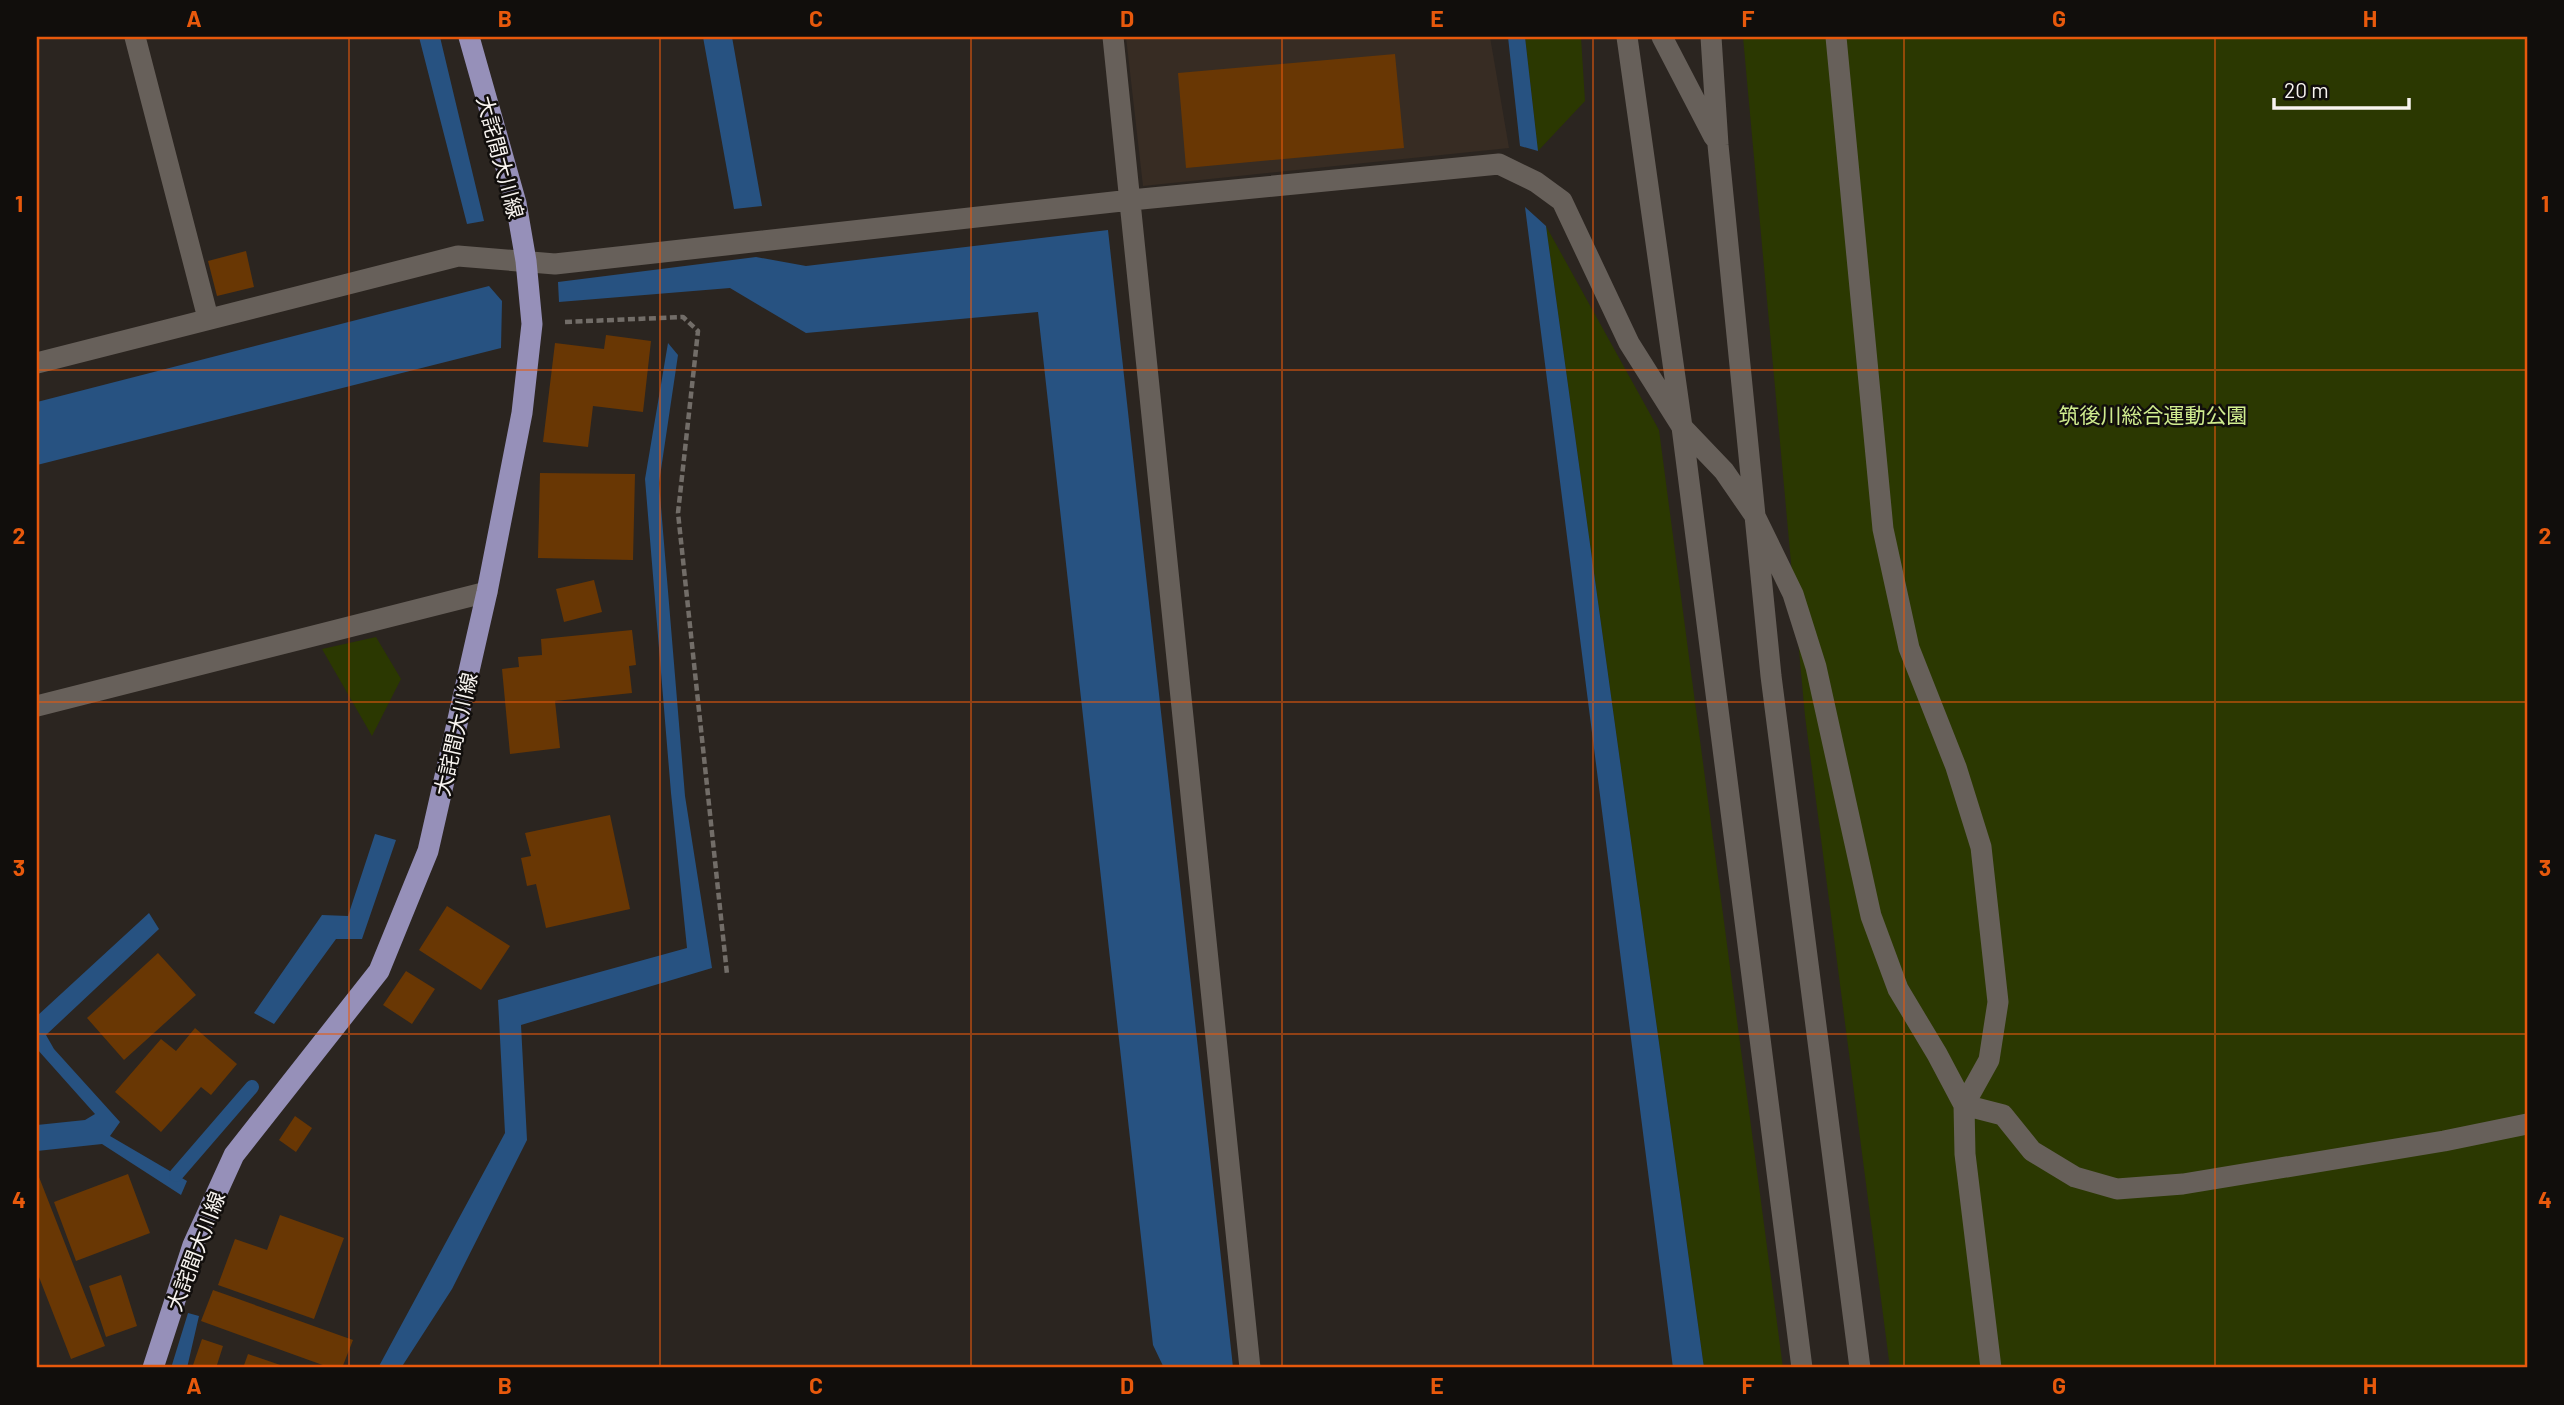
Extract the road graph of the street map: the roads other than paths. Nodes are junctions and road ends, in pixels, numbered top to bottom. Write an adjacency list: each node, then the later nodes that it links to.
1 (135, 37): 11 (street)
2 (469, 37): 10 (main road, 大詫間大川線)
3 (1113, 37): 9 (street)
4 (1627, 37): 13 (street)
5 (1662, 37): 8 (street)
6 (1711, 37): 8 (street)
7 (1836, 37): 17 (street)
8 (1718, 145): 14 (street)
9 (1131, 200): 10 (street); 13 (street); 20 (street)
10 (526, 261): 11 (street); 15 (main road, 大詫間大川線)
11 (208, 318): 12 (street)
12 (37, 363)
13 (1682, 427): 14 (street); 21 (street)
14 (1755, 516): 17 (street); 22 (street)
15 (487, 592): 16 (street); 19 (main road, 大詫間大川線)
16 (37, 706)
17 (1964, 1105): 18 (street); 23 (street)
18 (2527, 1124)
19 (153, 1368)
20 (1250, 1368)
21 (1802, 1368)
22 (1860, 1368)
23 (1991, 1368)

